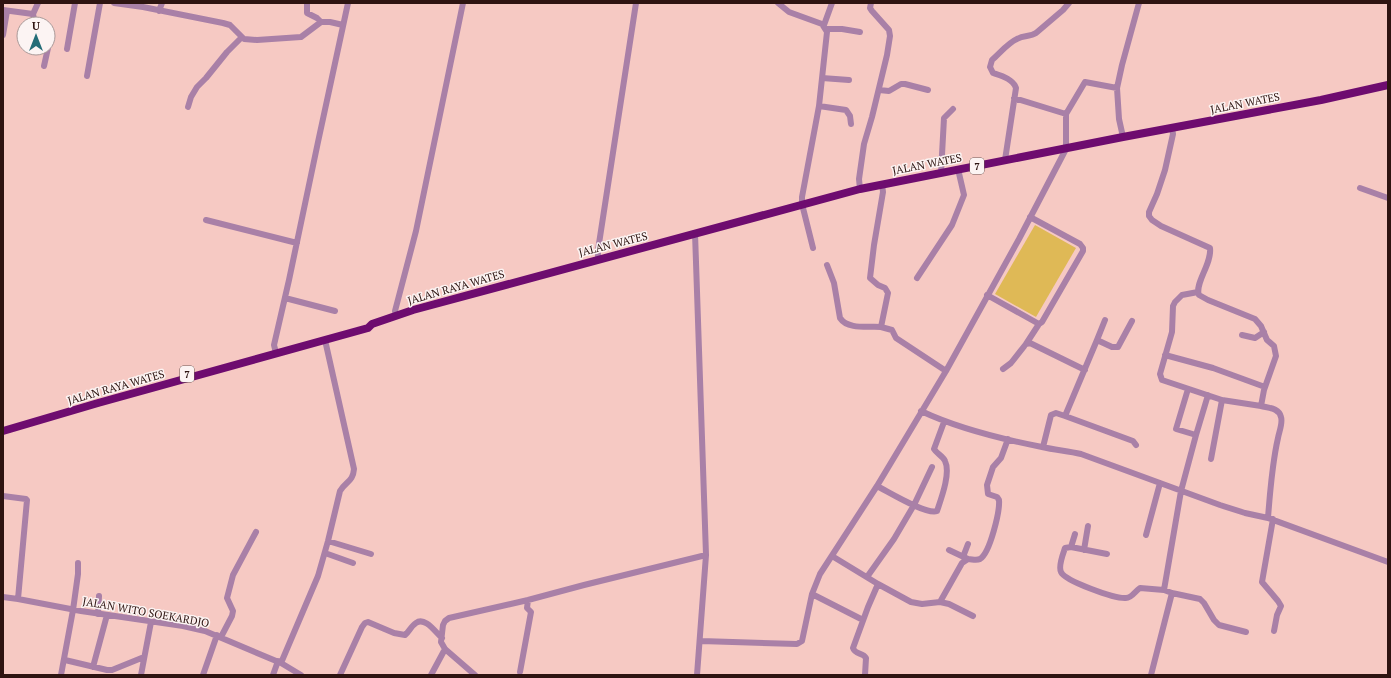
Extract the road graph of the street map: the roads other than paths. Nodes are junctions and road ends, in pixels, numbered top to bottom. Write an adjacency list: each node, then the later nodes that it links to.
1 (38, 3): 17 (street)
2 (75, 3): 24 (street)
3 (100, 3): 27 (street)
4 (114, 3): 16 (street)
5 (162, 3): 16 (street)
6 (307, 3): 18 (street)
7 (348, 3): 19 (street)
8 (463, 3): 64 (street)
9 (636, 3): 56 (street)
10 (832, 3): 20 (street)
11 (871, 3): 32 (street)
12 (1069, 3): 34 (street)
13 (1139, 3): 31 (street)
14 (781, 4): 20 (street)
15 (5, 10): 17 (street); 22 (street)
16 (159, 11): 23 (street)
17 (33, 14)
18 (321, 22): 19 (street); 23 (street)
19 (343, 25): 54 (street)
20 (825, 27): 21 (street); 28 (street)
21 (860, 32)
22 (3, 35)
23 (242, 37): 36 (street)
24 (67, 49)
25 (46, 56): 26 (street)
26 (44, 66)
27 (87, 76)
28 (822, 78): 29 (street); 35 (street)
29 (849, 80)
30 (1388, 85): 40 (highway, JALAN WATES / 7)
31 (1117, 88): 38 (street); 41 (street)
32 (879, 90): 33 (street); 48 (street)
33 (928, 90)
34 (1014, 98): 38 (street); 43 (street)
35 (819, 106): 39 (street); 50 (street)
36 (188, 107)
37 (953, 109): 45 (street)
38 (1066, 114): 42 (street)
39 (851, 124)
40 (1172, 128): 41 (highway, JALAN WATES / 7); 60 (street)
41 (1123, 137): 42 (highway, JALAN WATES / 7)
42 (1066, 149): 43 (highway, JALAN WATES / 7); 51 (street)
43 (1005, 160): 44 (highway, JALAN WATES / 7)
44 (958, 169): 45 (highway, JALAN WATES / 7); 59 (street)
45 (941, 173): 46 (highway, JALAN WATES / 7)
46 (882, 184): 48 (highway, JALAN WATES / 7); 69 (street)
47 (1360, 188): 49 (street)
48 (860, 189): 50 (highway, JALAN WATES / 7)
49 (1388, 198)
50 (802, 204): 53 (highway, JALAN WATES / 7); 55 (street)
51 (1030, 217): 61 (street); 68 (street)
52 (206, 220): 54 (street)
53 (695, 233): 56 (highway, JALAN WATES / 7); 114 (street)
54 (296, 243): 62 (street)
55 (813, 248)
56 (598, 259): 58 (highway, JALAN WATES / 7)
57 (827, 265): 69 (street)
58 (546, 273): 64 (highway, JALAN RAYA WATES / 7)
59 (917, 278)
60 (1198, 292): 70 (street); 76 (street)
61 (988, 295): 68 (street); 79 (street)
62 (285, 298): 63 (street); 75 (street)
63 (334, 312)
64 (396, 316): 67 (highway, JALAN RAYA WATES / 7)
65 (1105, 320): 73 (street)
66 (1132, 321): 73 (street)
67 (372, 324): 72 (highway, JALAN RAYA WATES); 75 (highway, JALAN RAYA WATES / 7)
68 (1039, 324): 74 (street)
69 (881, 327): 79 (street)
70 (1264, 332): 71 (street); 80 (street)
71 (1242, 335)
72 (326, 340): 75 (highway, JALAN RAYA WATES); 106 (street)
73 (1097, 340): 78 (street)
74 (1026, 344): 77 (street); 78 (street)
75 (275, 351): 88 (highway, JALAN RAYA WATES / 7); 89 (highway, JALAN RAYA WATES)
76 (1165, 355): 80 (street); 81 (street)
77 (1003, 368)
78 (1085, 370): 86 (street)
79 (946, 371): 85 (street)
80 (1265, 387): 84 (street)
81 (1188, 389): 82 (street); 90 (street)
82 (1208, 395): 83 (street); 90 (street)
83 (1222, 400): 84 (street); 94 (street)
84 (1261, 406): 101 (street)
85 (922, 411): 87 (street); 97 (street)
86 (1065, 416): 92 (street); 93 (street)
87 (944, 422): 91 (street); 100 (street)
88 (3, 425)
89 (3, 431)
90 (1196, 435): 98 (street)
91 (1008, 439): 93 (street); 116 (street)
92 (1136, 445)
93 (1043, 447): 96 (street)
94 (1211, 459)
95 (932, 467): 100 (street)
96 (1160, 483): 98 (street); 105 (street)
97 (877, 486): 100 (street); 115 (street)
98 (1181, 491): 101 (street); 122 (street)
99 (3, 496): 127 (street)
100 (914, 505): 120 (street)
101 (1271, 519): 117 (street); 136 (street)
102 (1088, 526): 110 (street)
103 (256, 532): 138 (street)
104 (1074, 534): 108 (street)
105 (1146, 535)
106 (328, 541): 111 (street); 112 (street)
107 (968, 544): 116 (street)
108 (1071, 548): 110 (street); 122 (street)
109 (949, 550): 116 (street)
110 (1084, 550): 113 (street)
111 (325, 553): 119 (street); 144 (street)
112 (371, 554)
113 (1107, 554)
114 (706, 555): 128 (street); 140 (street)
115 (832, 556): 120 (street); 123 (street)
116 (966, 558): 129 (street)
117 (1388, 562)
118 (78, 564): 130 (street)
119 (353, 564)
120 (867, 577): 121 (street)
121 (878, 584): 129 (street); 134 (street)
122 (1164, 590): 124 (street)
123 (812, 594): 134 (street); 140 (street)
124 (1172, 594): 137 (street); 157 (street)
125 (99, 596): 131 (street)
126 (3, 597): 127 (street, JALAN WITO SOEKARDJO)
127 (18, 599): 130 (street, JALAN WITO SOEKARDJO)
128 (528, 600): 139 (street); 146 (street)
129 (940, 602): 133 (street)
130 (73, 610): 131 (street, JALAN WITO SOEKARDJO); 143 (street)
131 (98, 614): 132 (street, JALAN WITO SOEKARDJO)
132 (107, 615): 135 (street, JALAN WITO SOEKARDJO); 145 (street)
133 (973, 616)
134 (863, 620): 156 (street)
135 (151, 622): 138 (street, JALAN WITO SOEKARDJO); 142 (street)
136 (1274, 630)
137 (1246, 632)
138 (219, 636): 144 (street, JALAN WITO SOEKARDJO); 149 (street)
139 (442, 638): 141 (street); 152 (street)
140 (700, 641): 155 (street)
141 (445, 649): 153 (street); 154 (street)
142 (144, 657): 145 (street); 148 (street)
143 (65, 660): 145 (street); 147 (street)
144 (280, 662): 150 (street); 151 (street, JALAN WITO SOEKARDJO)
145 (93, 666)
146 (520, 672)
147 (62, 675)
148 (141, 675)
149 (203, 675)
150 (273, 675)
151 (301, 675)
152 (340, 675)
153 (432, 675)
154 (475, 675)
155 (697, 675)
156 (865, 675)
157 (1150, 675)

